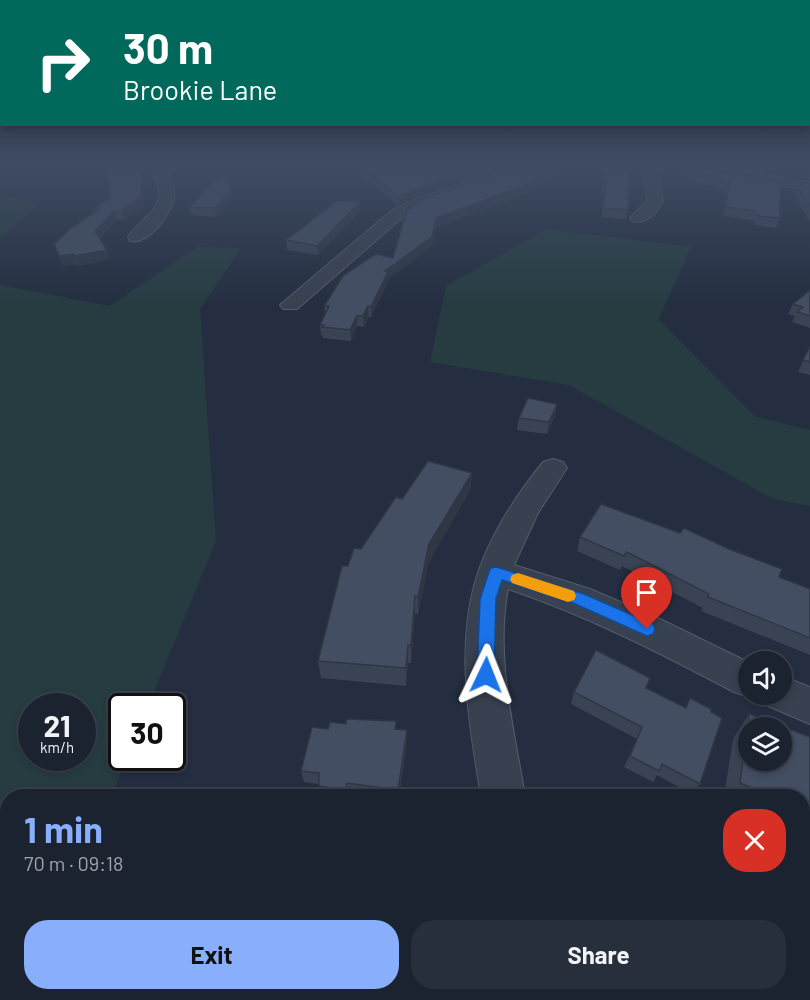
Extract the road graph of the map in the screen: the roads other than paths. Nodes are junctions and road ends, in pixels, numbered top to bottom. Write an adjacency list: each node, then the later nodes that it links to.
1 (161, 213): 5 (street)
2 (399, 213): 6 (street)
3 (648, 213): 4 (street)
4 (638, 218)
5 (136, 237)
6 (290, 305)
7 (553, 468): 8 (street)
8 (496, 572): 9 (street); 12 (street)
9 (738, 675)
10 (792, 698): 11 (street)
11 (810, 706)
12 (501, 789)

